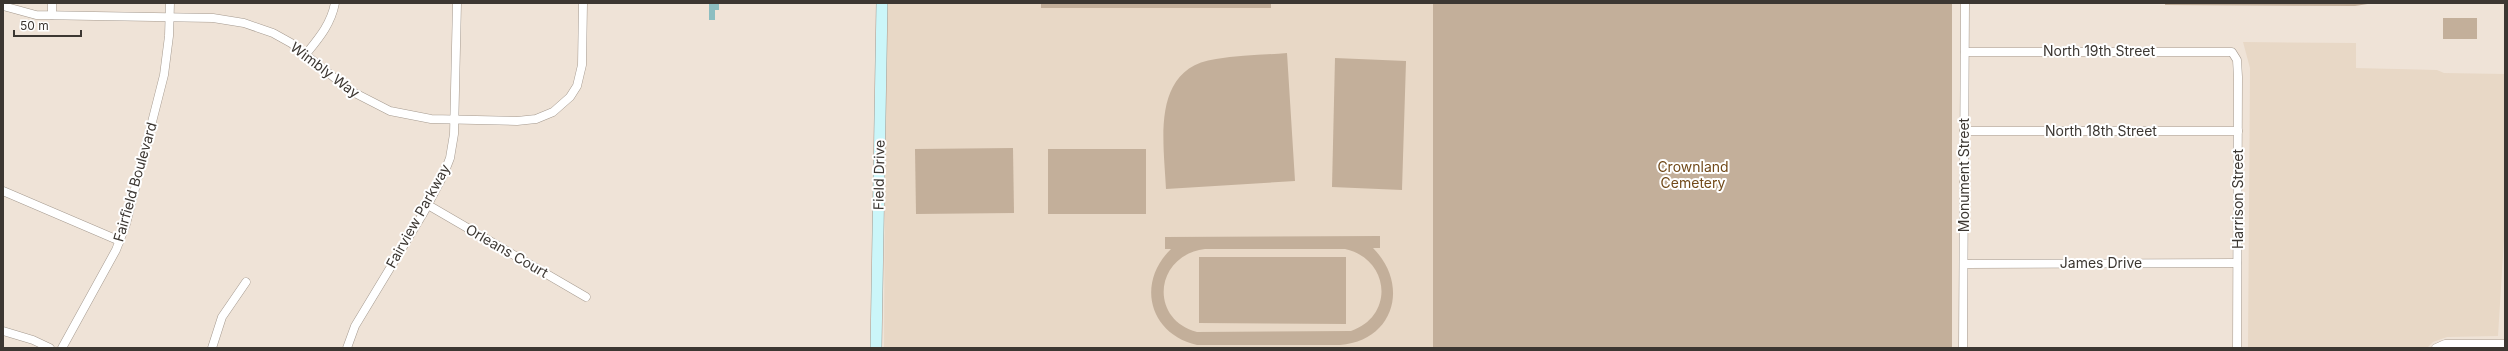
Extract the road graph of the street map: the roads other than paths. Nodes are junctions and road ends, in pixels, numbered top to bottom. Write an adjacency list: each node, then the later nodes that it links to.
1 (52, 3): 9 (street)
2 (170, 3): 10 (street, Fairfield Boulevard)
3 (335, 3): 13 (street)
4 (457, 3): 14 (street, Fairview Parkway)
5 (583, 3): 14 (street, Wimbly Way)
6 (882, 3): 30 (street, Field Drive)
7 (1965, 3): 11 (street, Monument Street)
8 (3, 6): 9 (street, Wimbly Way)
9 (52, 15): 10 (street, Wimbly Way)
10 (169, 18): 13 (street, Wimbly Way); 19 (street, Fairfield Boulevard)
11 (1965, 52): 12 (street, North 19th Street); 15 (street, Monument Street)
12 (2232, 52): 16 (street, Harrison Street)
13 (306, 54): 14 (street, Wimbly Way)
14 (455, 119): 18 (street, Fairview Parkway)
15 (1964, 131): 16 (street, North 18th Street); 21 (street, Monument Street)
16 (2238, 131): 20 (street, Harrison Street)
17 (3, 191): 19 (street)
18 (428, 205): 23 (street, Orleans Court); 29 (street, Fairview Parkway)
19 (120, 241): 27 (street, Fairfield Boulevard)
20 (2237, 263): 21 (street, James Drive); 32 (street, Harrison Street)
21 (1964, 264): 31 (street, Monument Street)
22 (246, 282): 28 (street)
23 (586, 297)
24 (3, 331): 26 (street)
25 (2505, 344): 33 (street); 34 (street)
26 (50, 348)
27 (62, 348)
28 (212, 348)
29 (347, 348)
30 (876, 348)
31 (1963, 348)
32 (2237, 348)
33 (2436, 348)
34 (2504, 348)

